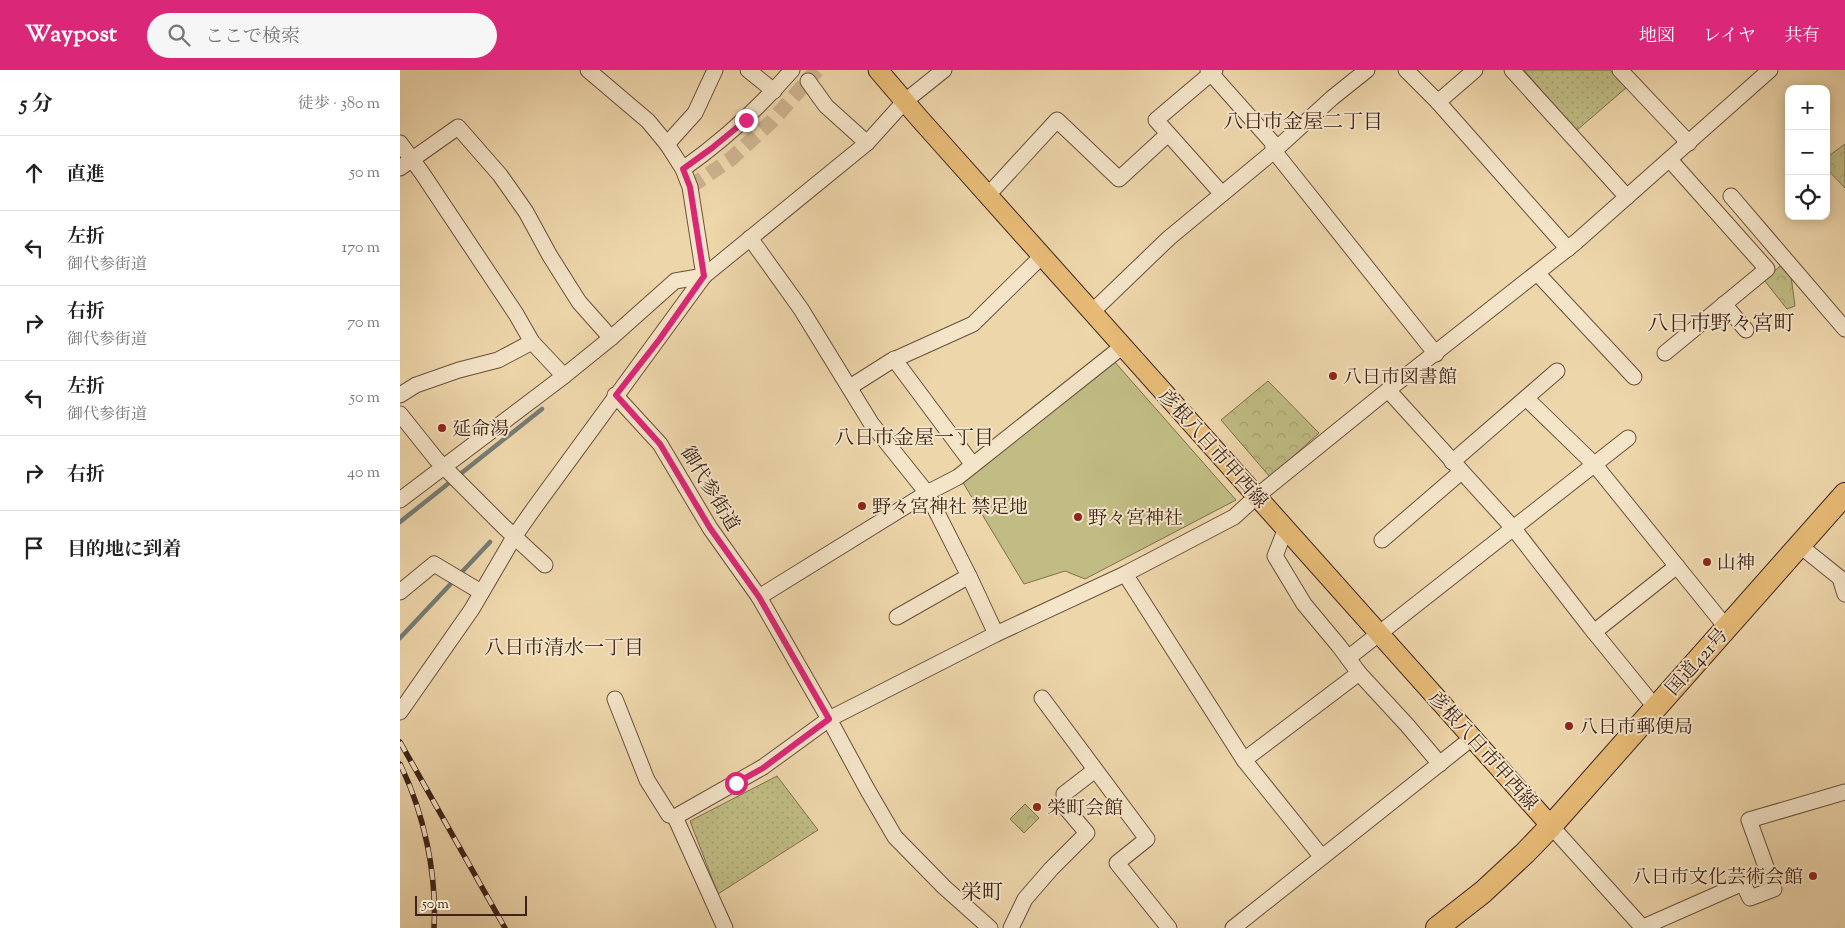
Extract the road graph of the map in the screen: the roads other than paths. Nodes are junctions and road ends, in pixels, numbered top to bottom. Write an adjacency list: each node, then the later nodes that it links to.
1 (588, 70): 22 (street)
2 (715, 70): 22 (street)
3 (748, 70): 15 (street)
4 (792, 70): 15 (street)
5 (878, 70): 16 (main road, 彦根八日市甲西線)
6 (944, 70): 16 (street)
7 (1368, 70): 23 (street)
8 (1406, 70): 17 (street)
9 (1475, 70): 17 (street)
10 (1512, 70): 30 (street)
11 (1620, 70): 21 (street)
12 (1770, 70): 21 (street)
13 (1211, 71): 18 (street); 23 (street)
14 (808, 81): 20 (street)
15 (774, 91): 26 (street)
16 (904, 102): 20 (street); 28 (main road, 彦根八日市甲西線)
17 (1438, 102): 32 (street)
18 (1168, 134): 27 (street); 28 (street)
19 (400, 143): 25 (street)
20 (867, 143): 31 (street)
21 (1689, 143): 24 (street)
22 (667, 144): 26 (street)
23 (1274, 151): 27 (street); 44 (street)
24 (1670, 160): 30 (street); 36 (street)
25 (406, 164): 40 (street); 41 (street)
26 (683, 169): 35 (street)
27 (1222, 194): 37 (street)
28 (988, 195): 33 (main road, 彦根八日市甲西線)
29 (1731, 196): 38 (street)
30 (1628, 197): 32 (street)
31 (750, 238): 35 (street); 49 (street)
32 (1568, 249): 34 (street)
33 (1042, 256): 37 (main road, 彦根八日市甲西線); 45 (street)
34 (1537, 273): 44 (street); 48 (street)
35 (704, 276): 40 (street); 52 (street)
36 (1724, 304): 39 (street); 43 (street)
37 (1092, 312): 42 (main road, 彦根八日市甲西線)
38 (1845, 329)
39 (1746, 330)
40 (612, 338): 47 (street)
41 (532, 342): 47 (street); 51 (street)
42 (1123, 346): 56 (street); 62 (main road, 彦根八日市甲西線)
43 (1665, 353)
44 (1436, 354): 50 (street)
45 (894, 359): 49 (street); 56 (street)
46 (1557, 371): 53 (street)
47 (564, 376): 59 (street)
48 (1634, 377)
49 (850, 386): 60 (street)
50 (1388, 390): 58 (street); 62 (street)
51 (400, 395)
52 (616, 395): 66 (street); 76 (street, 御代参街道)
53 (1526, 398): 57 (street); 58 (street)
54 (400, 414): 59 (street)
55 (1628, 438): 57 (street)
56 (973, 465): 60 (street)
57 (1595, 465): 65 (street); 70 (street)
58 (1456, 467): 65 (street); 67 (street)
59 (444, 468): 63 (street); 66 (street)
60 (927, 493): 72 (street); 76 (street)
61 (1845, 494): 68 (highway, 国道421号)
62 (1257, 496): 64 (main road, 彦根八日市甲西線); 71 (street)
63 (400, 500)
64 (1286, 528): 80 (main road, 彦根八日市甲西線); 82 (street)
65 (1514, 529): 79 (street); 80 (street)
66 (514, 537): 69 (street); 74 (street)
67 (1382, 540)
68 (1799, 545): 75 (street); 78 (highway, 国道421号)
69 (545, 565)
70 (1677, 566): 78 (street); 79 (street)
71 (1125, 574): 81 (street); 90 (street)
72 (969, 576): 77 (street); 81 (street)
73 (400, 592): 74 (street)
74 (481, 592): 87 (street)
75 (1845, 594)
76 (759, 597): 88 (street, 御代参街道)
77 (897, 617)
78 (1726, 627): 86 (highway, 国道421号)
79 (1594, 632): 86 (street)
80 (1379, 633): 82 (street); 89 (main road, 彦根八日市甲西線)
81 (996, 634): 88 (street)
82 (1348, 658): 83 (street)
83 (1359, 673): 90 (street); 91 (street)
84 (1042, 698): 92 (street)
85 (615, 700): 94 (street)
86 (1655, 707): 95 (highway, 国道421号)
87 (400, 712)
88 (829, 719): 94 (street); 98 (street, 御代参街道)
89 (1472, 738): 91 (street); 95 (main road, 彦根八日市甲西線)
90 (1244, 760): 96 (street)
91 (1440, 764): 96 (street)
92 (1095, 770): 99 (street); 100 (street)
93 (1845, 792): 103 (street)
94 (675, 817): 97 (street)
95 (1551, 826): 102 (highway, 国道421号); 103 (street)
96 (1321, 856): 101 (street)
97 (726, 928)
98 (990, 928)
99 (1011, 928)
100 (1169, 928)
101 (1233, 928)
102 (1437, 928)
103 (1642, 928)

